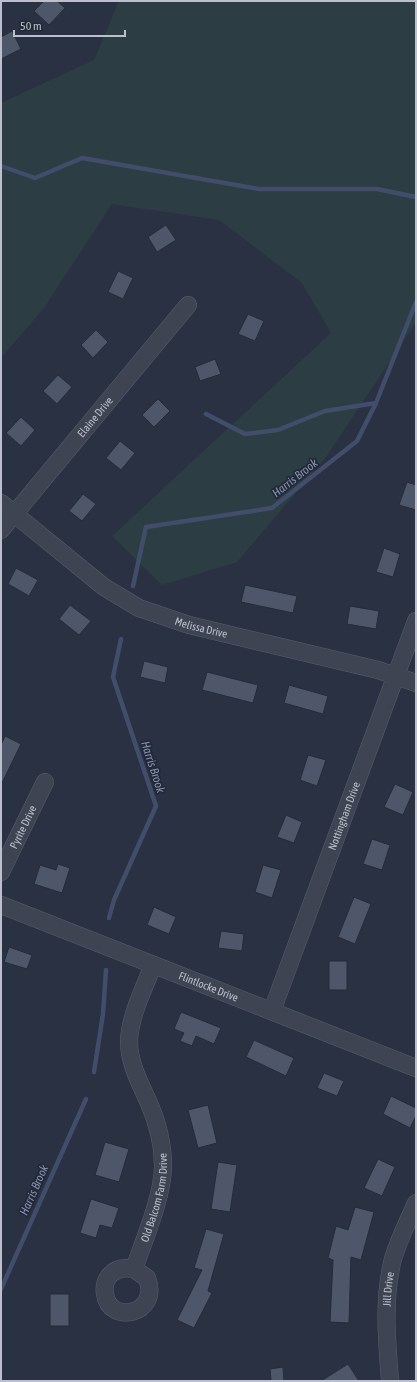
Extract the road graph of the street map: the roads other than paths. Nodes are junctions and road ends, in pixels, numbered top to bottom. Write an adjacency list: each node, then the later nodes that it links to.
1 (188, 305): 3 (street, Elaine Drive)
2 (1, 503): 3 (street, Melissa Drive)
3 (14, 514): 4 (street, Elaine Drive); 6 (street, Melissa Drive)
4 (1, 530)
5 (416, 621): 6 (street, Nottingham Drive)
6 (395, 675): 7 (street, Melissa Drive); 12 (street, Nottingham Drive)
7 (416, 682)
8 (45, 782): 9 (street, Pyrite Drive)
9 (1, 872)
10 (1, 905): 11 (street, Flintlocke Drive)
11 (153, 965): 12 (street, Flintlocke Drive); 15 (street, Old Balcom Farm Drive)
12 (272, 1010): 13 (street, Flintlocke Drive)
13 (416, 1068)
14 (416, 1203): 16 (street, Jill Drive)
15 (134, 1269)
16 (390, 1381)

